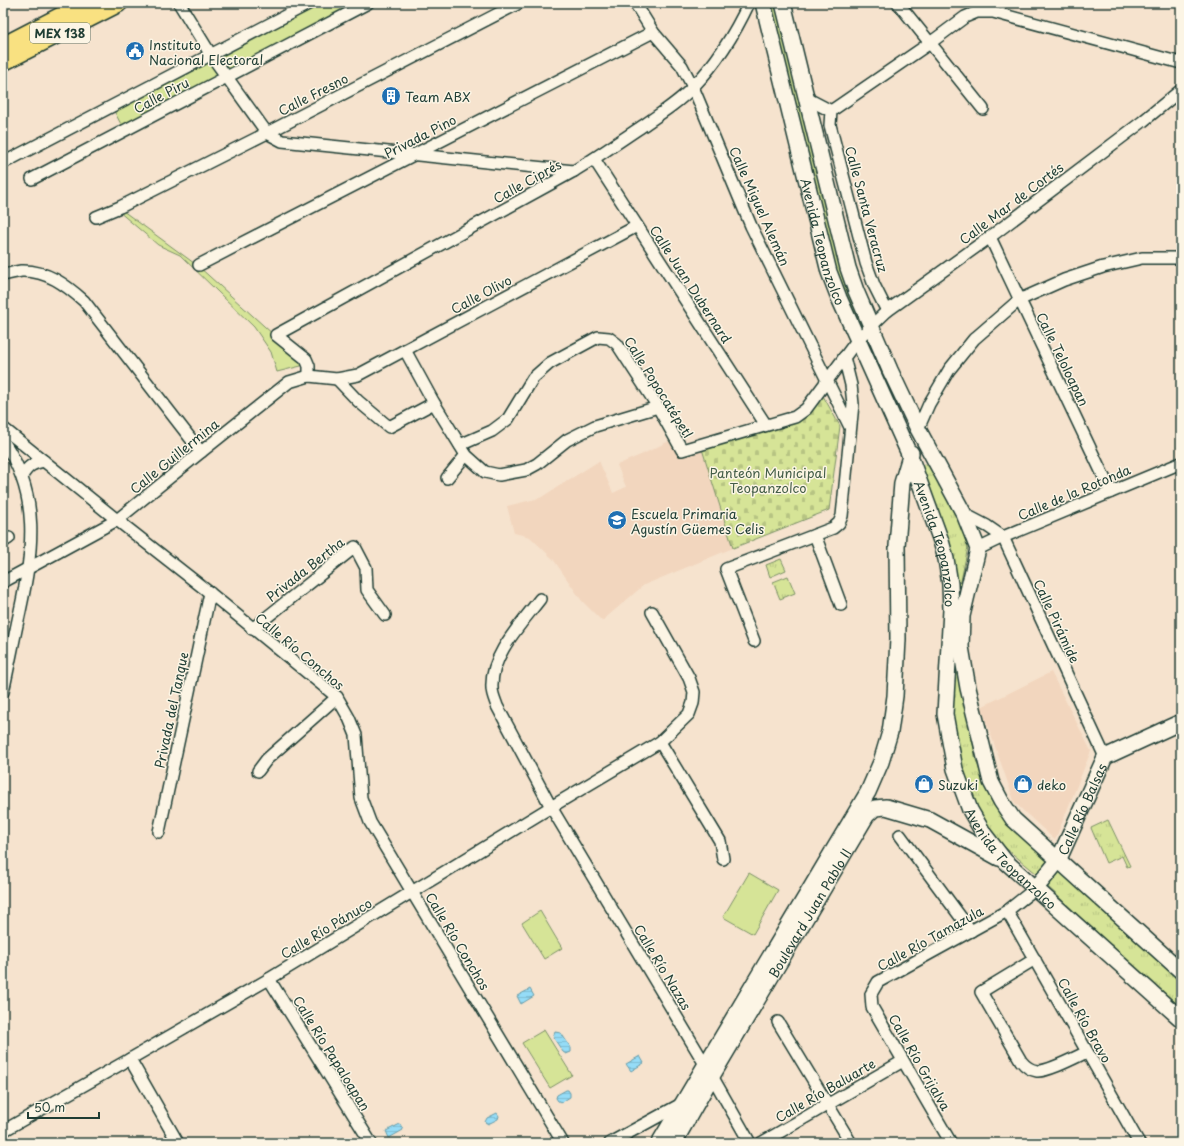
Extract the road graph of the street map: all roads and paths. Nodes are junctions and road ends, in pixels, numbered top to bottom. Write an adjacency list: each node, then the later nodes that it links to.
1 (86, 3): 14 (main road, MEX 138)
2 (119, 3): 16 (main road, MEX 138)
3 (179, 3): 15 (street)
4 (310, 3): 15 (street)
5 (368, 3): 18 (street, Calle Piru)
6 (519, 3): 24 (street, Calle Fresno)
7 (635, 3): 12 (street, Calle Miguel Alemán)
8 (749, 3): 19 (street, Calle Ciprés)
9 (763, 3): 39 (main road, Avenida Teopanzolco)
10 (783, 3): 21 (main road, Avenida Teopanzolco)
11 (898, 3): 13 (street)
12 (653, 32): 19 (street, Calle Miguel Alemán); 25 (street, Privada Pino)
13 (930, 44): 17 (street); 22 (street); 23 (street)
14 (3, 46)
15 (211, 55): 18 (street); 27 (street)
16 (3, 62)
17 (1181, 64)
18 (227, 76): 24 (street); 29 (street, Calle Piru)
19 (693, 87): 26 (street, Calle Ciprés); 44 (street, Calle Miguel Alemán)
20 (1181, 90): 32 (street, Calle Mar de Cortés)
21 (806, 98): 23 (street); 38 (main road, Avenida Teopanzolco)
22 (983, 109)
23 (831, 111): 37 (street, Calle Santa Veracruz)
24 (267, 133): 25 (street); 30 (street, Calle Fresno)
25 (416, 154): 28 (street); 34 (street, Privada Pino)
26 (594, 159): 28 (street, Calle Ciprés); 31 (street, Calle Juan Dubernard)
27 (3, 163)
28 (574, 171): 42 (street, Calle Ciprés)
29 (32, 179)
30 (96, 218)
31 (637, 226): 40 (street, Calle Olivo); 47 (street, Calle Juan Dubernard)
32 (990, 237): 36 (street, Calle Teloloapan); 37 (street, Calle Mar de Cortés)
33 (1181, 258): 36 (street)
34 (199, 265)
35 (3, 275): 53 (street)
36 (1019, 300): 50 (street); 60 (street, Calle Teloloapan)
37 (887, 311): 38 (street, Calle Mar de Cortés)
38 (870, 327): 39 (street, Calle Mar de Cortés); 50 (main road, Avenida Teopanzolco)
39 (858, 339): 41 (street, Calle Popocatépetl); 55 (main road, Avenida Teopanzolco)
40 (405, 350): 43 (street, Calle Olivo); 45 (street)
41 (844, 356): 44 (street, Calle Popocatépetl); 48 (street)
42 (309, 376): 43 (street, Calle Guillermina); 53 (street, Calle Guillermina)
43 (337, 379): 45 (street)
44 (826, 381): 47 (street, Calle Popocatépetl); 48 (street, Calle Miguel Alemán)
45 (434, 403): 52 (street)
46 (658, 406): 47 (street, Calle Popocatépetl); 52 (street, Calle Popocatépetl); 54 (street)
47 (766, 425)
48 (850, 427): 63 (street)
49 (3, 428): 56 (street, Calle Río Conchos)
50 (918, 429): 55 (main road, Boulevard Juan Pablo II); 61 (main road, Avenida Teopanzolco)
51 (3, 441): 58 (street)
52 (460, 445): 54 (street)
53 (201, 452): 62 (street, Calle Guillermina)
54 (466, 455): 59 (street)
55 (910, 456): 85 (main road, Avenida Teopanzolco); 100 (main road, Boulevard Juan Pablo II)
56 (44, 461): 58 (street); 62 (street, Calle Río Conchos)
57 (1181, 463): 60 (street, Calle de la Rotonda)
58 (22, 476): 66 (street)
59 (447, 478)
60 (1111, 492): 64 (street, Calle de la Rotonda)
61 (964, 514): 64 (street); 65 (main road, Avenida Teopanzolco)
62 (117, 520): 66 (street, Calle Guillermina); 68 (street, Calle Río Conchos)
63 (815, 535): 70 (street); 74 (street)
64 (1003, 537): 65 (street, Calle de la Rotonda); 79 (street, Calle Pirámide)
65 (978, 549): 86 (main road, Avenida Teopanzolco)
66 (29, 569): 67 (street, Calle Guillermina); 75 (street)
67 (3, 582)
68 (210, 593): 73 (street, Calle Río Conchos); 82 (street, Privada del Tanque)
69 (540, 599): 81 (street, Calle Río Nazas)
70 (841, 605)
71 (652, 612): 78 (street, Calle Río Pánuco)
72 (385, 615): 73 (street, Privada Bertha)
73 (252, 629): 76 (street, Calle Río Conchos)
74 (754, 641)
75 (3, 692)
76 (337, 697): 80 (street); 88 (street, Calle Río Conchos)
77 (1181, 722): 79 (main road, Calle Río Balsas)
78 (660, 742): 81 (street, Calle Río Pánuco); 84 (street)
79 (1105, 757): 86 (main road, Calle Río Balsas)
80 (258, 771)
81 (551, 807): 88 (street, Calle Río Pánuco); 100 (street, Calle Río Nazas)
82 (159, 832)
83 (900, 835): 90 (street)
84 (723, 859)
85 (1005, 861): 87 (main road, Avenida Teopanzolco); 100 (main road, Boulevard Juan Pablo II)
86 (1058, 861): 87 (main road, Calle Río Balsas); 92 (main road, Avenida Teopanzolco)
87 (1036, 888): 89 (street, Calle Río Tamazula); 95 (main road, Avenida Teopanzolco)
88 (412, 892): 93 (street, Calle Río Pánuco); 107 (street, Calle Río Conchos)
89 (1007, 910): 90 (street, Calle Río Tamazula); 91 (street, Calle Río Bravo)
90 (970, 931): 94 (street, Calle Río Tamazula)
91 (1035, 959): 97 (street, Calle Río Bravo); 97 (street)
92 (1181, 971)
93 (269, 979): 98 (street, Calle Río Pánuco); 106 (street, Calle Río Papaloapan)
94 (871, 994): 99 (street, Calle Río Grijalva)
95 (1181, 1019)
96 (778, 1022): 103 (street)
97 (1087, 1052): 115 (street, Calle Río Bravo)
98 (130, 1059): 104 (street, Calle Río Pánuco); 105 (street)
99 (903, 1062): 103 (street, Calle Río Baluarte); 114 (street, Calle Río Grijalva)
100 (709, 1071): 101 (main road, Boulevard Juan Pablo II); 102 (main road, Boulevard Juan Pablo II); 111 (street, Calle Río Nazas)
101 (703, 1092): 102 (street); 110 (main road, Boulevard Juan Pablo II)
102 (682, 1104): 108 (street); 109 (main road, Boulevard Juan Pablo II)
103 (829, 1104): 112 (street, Calle Río Baluarte); 113 (street)
104 (3, 1131)
105 (178, 1143)
106 (371, 1143)
107 (563, 1143)
108 (610, 1143)
109 (659, 1143)
110 (674, 1143)
111 (750, 1143)
112 (761, 1143)
113 (851, 1143)
114 (951, 1143)
115 (1139, 1143)

